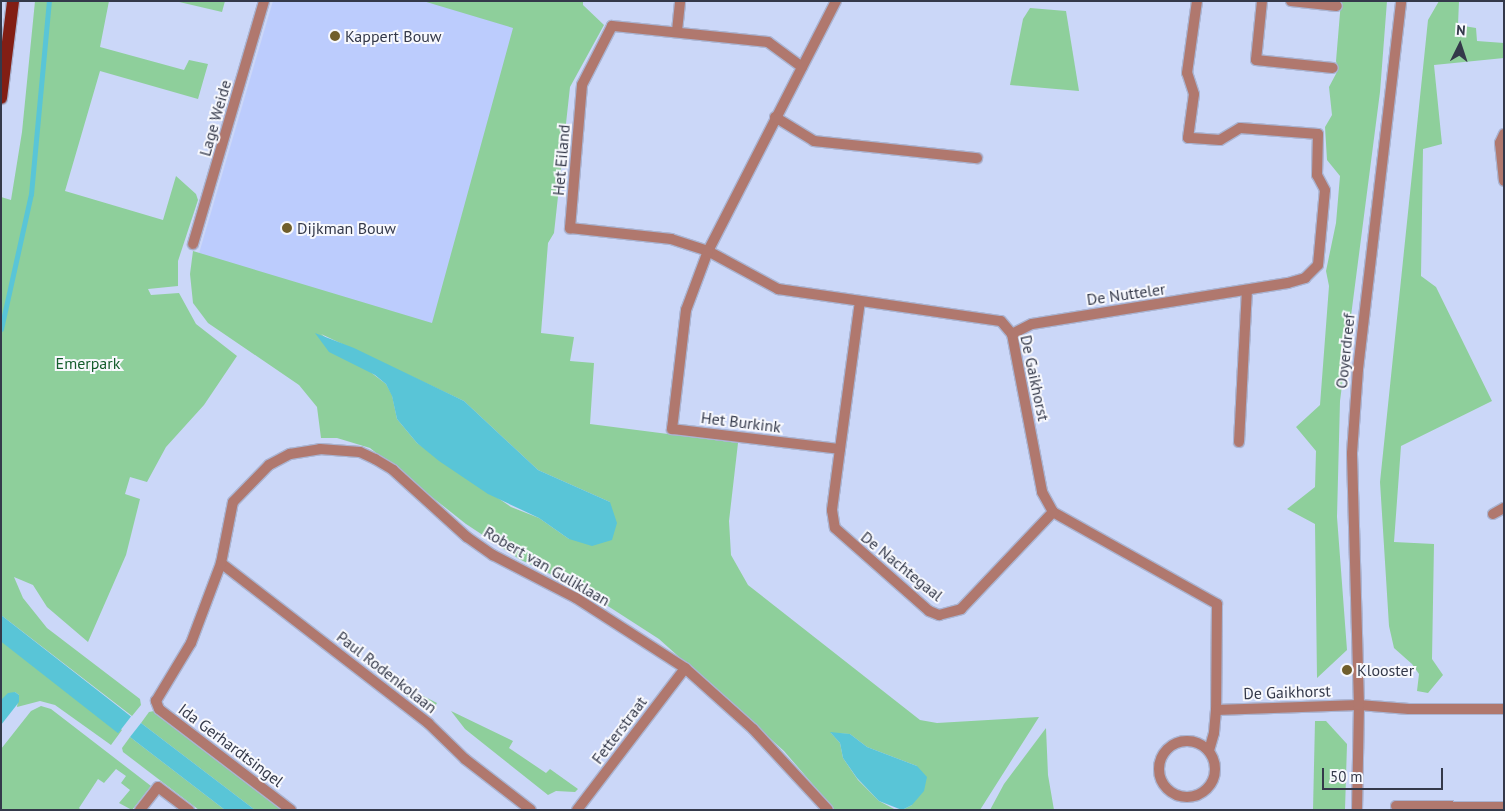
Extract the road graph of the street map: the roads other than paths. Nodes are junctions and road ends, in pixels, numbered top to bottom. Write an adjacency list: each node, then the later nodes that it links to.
1 (13, 1): 13 (main road)
2 (264, 1): 18 (street, Lage Weide)
3 (680, 1): 10 (street)
4 (836, 1): 11 (street)
5 (1197, 1): 20 (street, De Nutteler)
6 (1262, 1): 12 (street)
7 (1291, 1): 9 (street)
8 (1401, 1): 31 (street, Ooyerdreef)
9 (1337, 6)
10 (677, 31): 11 (street, Het Eiland); 19 (street, Het Eiland)
11 (802, 67): 14 (street)
12 (1333, 68)
13 (1, 98)
14 (775, 117): 16 (street); 19 (street)
15 (1504, 134): 17 (street)
16 (977, 158)
17 (1504, 181)
18 (194, 244)
19 (708, 251): 21 (street, De Gaikhorst); 24 (street, Het Burkink)
20 (1247, 291): 22 (street, De Nutteler); 23 (street)
21 (860, 302): 22 (street, De Gaikhorst); 24 (street)
22 (1012, 334): 26 (street, De Gaikhorst)
23 (1239, 442)
24 (840, 449): 26 (street, De Nachtegaal)
25 (1504, 508): 27 (street)
26 (1054, 512): 33 (street)
27 (1493, 514)
28 (221, 563): 29 (street, Robert van Guliklaan); 30 (street, Robert van Guliklaan); 40 (street, Paul Rodenkolaan)
29 (685, 668): 41 (street, Fetterstraat); 42 (street, Robert van Guliklaan)
30 (156, 701): 39 (street, Ida Gerhardtsingel)
31 (1359, 705): 32 (street); 33 (street, De Gaikhorst); 43 (street, Ooyerdreef)
32 (1504, 709)
33 (1216, 710): 34 (street)
34 (1209, 750): 34 (street)
35 (1396, 806): 36 (street)
36 (1504, 807)
37 (140, 810): 38 (street)
38 (189, 810)
39 (291, 810)
40 (531, 810)
41 (578, 810)
42 (828, 810)
43 (1357, 810)

